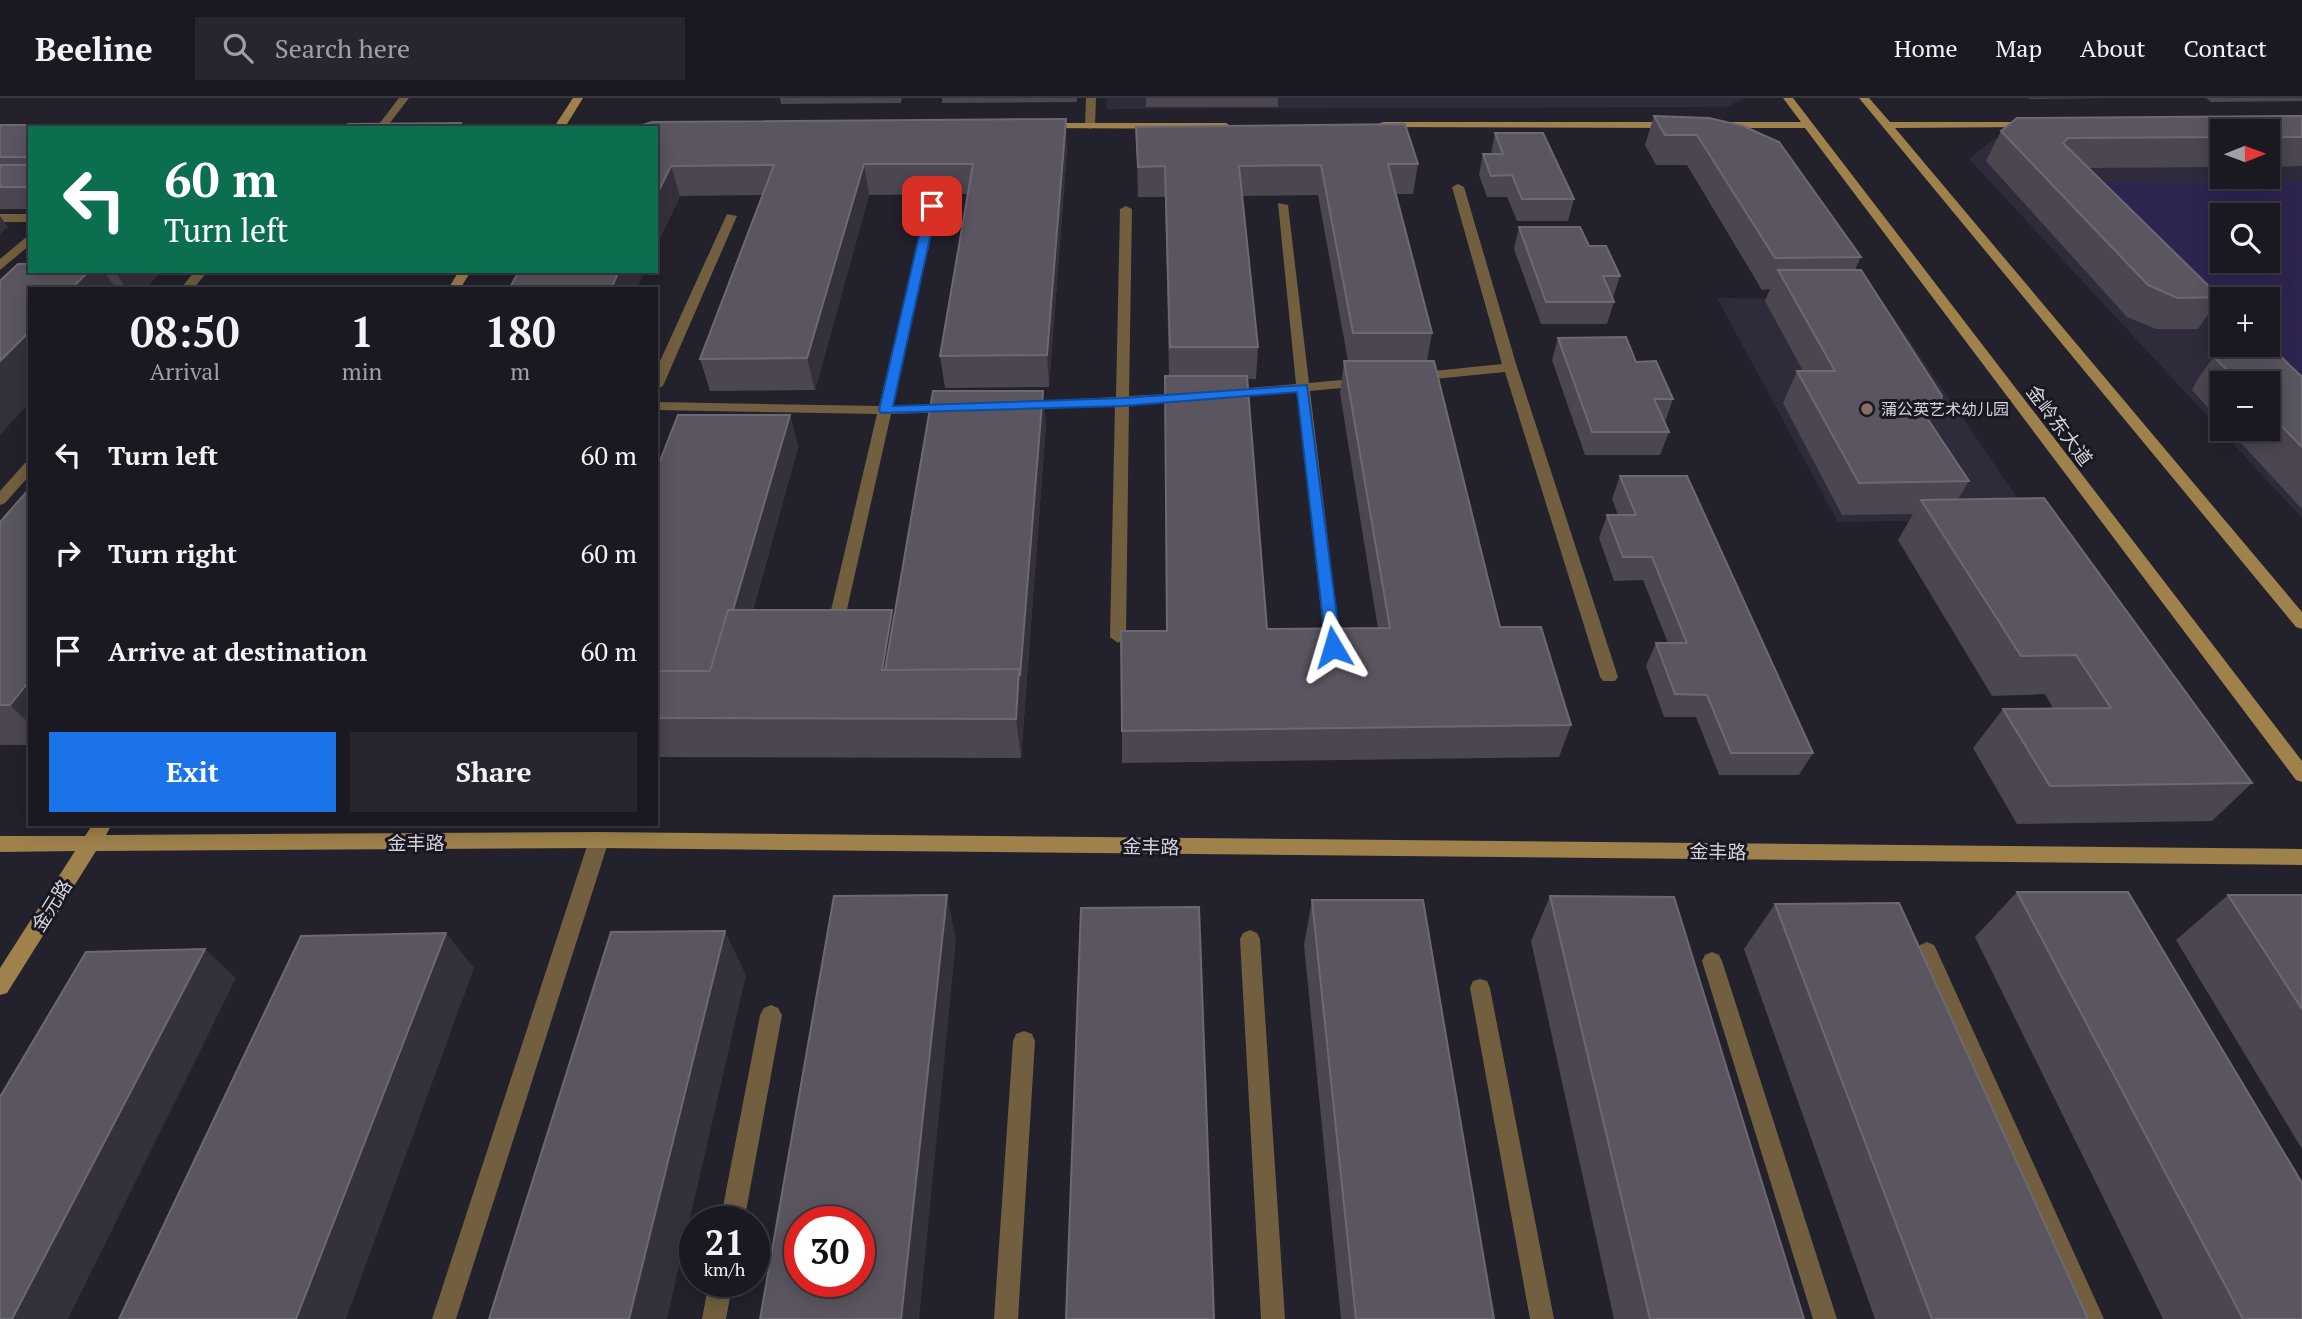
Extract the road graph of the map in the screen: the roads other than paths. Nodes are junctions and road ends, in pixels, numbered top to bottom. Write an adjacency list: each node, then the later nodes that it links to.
1 (404, 98): 12 (street)
2 (578, 98): 13 (street)
3 (1091, 98): 15 (street)
4 (1788, 98): 10 (street, 金岭东大道)
5 (1864, 98): 11 (street)
6 (2039, 124): 11 (street)
7 (1366, 125): 8 (street)
8 (1683, 125)
9 (1697, 125): 10 (street)
10 (1807, 125): 47 (street, 金岭东大道)
11 (1887, 125): 42 (street)
12 (382, 126)
13 (560, 126)
14 (1034, 126): 15 (street)
15 (1090, 126): 16 (street)
16 (1242, 126)
17 (658, 127): 18 (street)
18 (671, 127)
19 (1458, 187): 30 (street)
20 (1282, 205): 34 (street)
21 (932, 206): 39 (street)
22 (1126, 209): 35 (street)
23 (731, 216): 32 (street)
24 (0, 218): 25 (street)
25 (28, 218)
26 (28, 240): 27 (street)
27 (0, 266)
28 (200, 273): 29 (street)
29 (188, 287)
30 (1510, 368): 31 (street); 46 (street)
31 (1400, 378)
32 (658, 381)
33 (1372, 381): 34 (street)
34 (1303, 388): 35 (street); 45 (street)
35 (1123, 402): 37 (street); 44 (street)
36 (658, 406): 39 (street)
37 (1011, 406)
38 (969, 407): 39 (street)
39 (886, 410): 43 (street)
40 (28, 468): 41 (street)
41 (0, 500)
42 (2302, 623)
43 (835, 627)
44 (1118, 637)
45 (1333, 647)
46 (1609, 677)
47 (2302, 775)
48 (102, 826): 51 (street, 金元路)
49 (599, 840): 51 (street, 金丰路); 52 (street, 金丰路); 62 (street)
50 (0, 844): 51 (street, 金丰路)
51 (90, 844): 56 (street, 金元路)
52 (2302, 857)
53 (1250, 939): 65 (street)
54 (1927, 951): 68 (street)
55 (1712, 961): 67 (street)
56 (0, 986)
57 (1480, 988): 66 (street)
58 (771, 1015): 60 (street)
59 (1024, 1041): 64 (street)
60 (735, 1206)
61 (718, 1297): 63 (street)
62 (444, 1319)
63 (714, 1319)
64 (1006, 1319)
65 (1273, 1319)
66 (1542, 1319)
67 (1825, 1319)
68 (2092, 1319)

